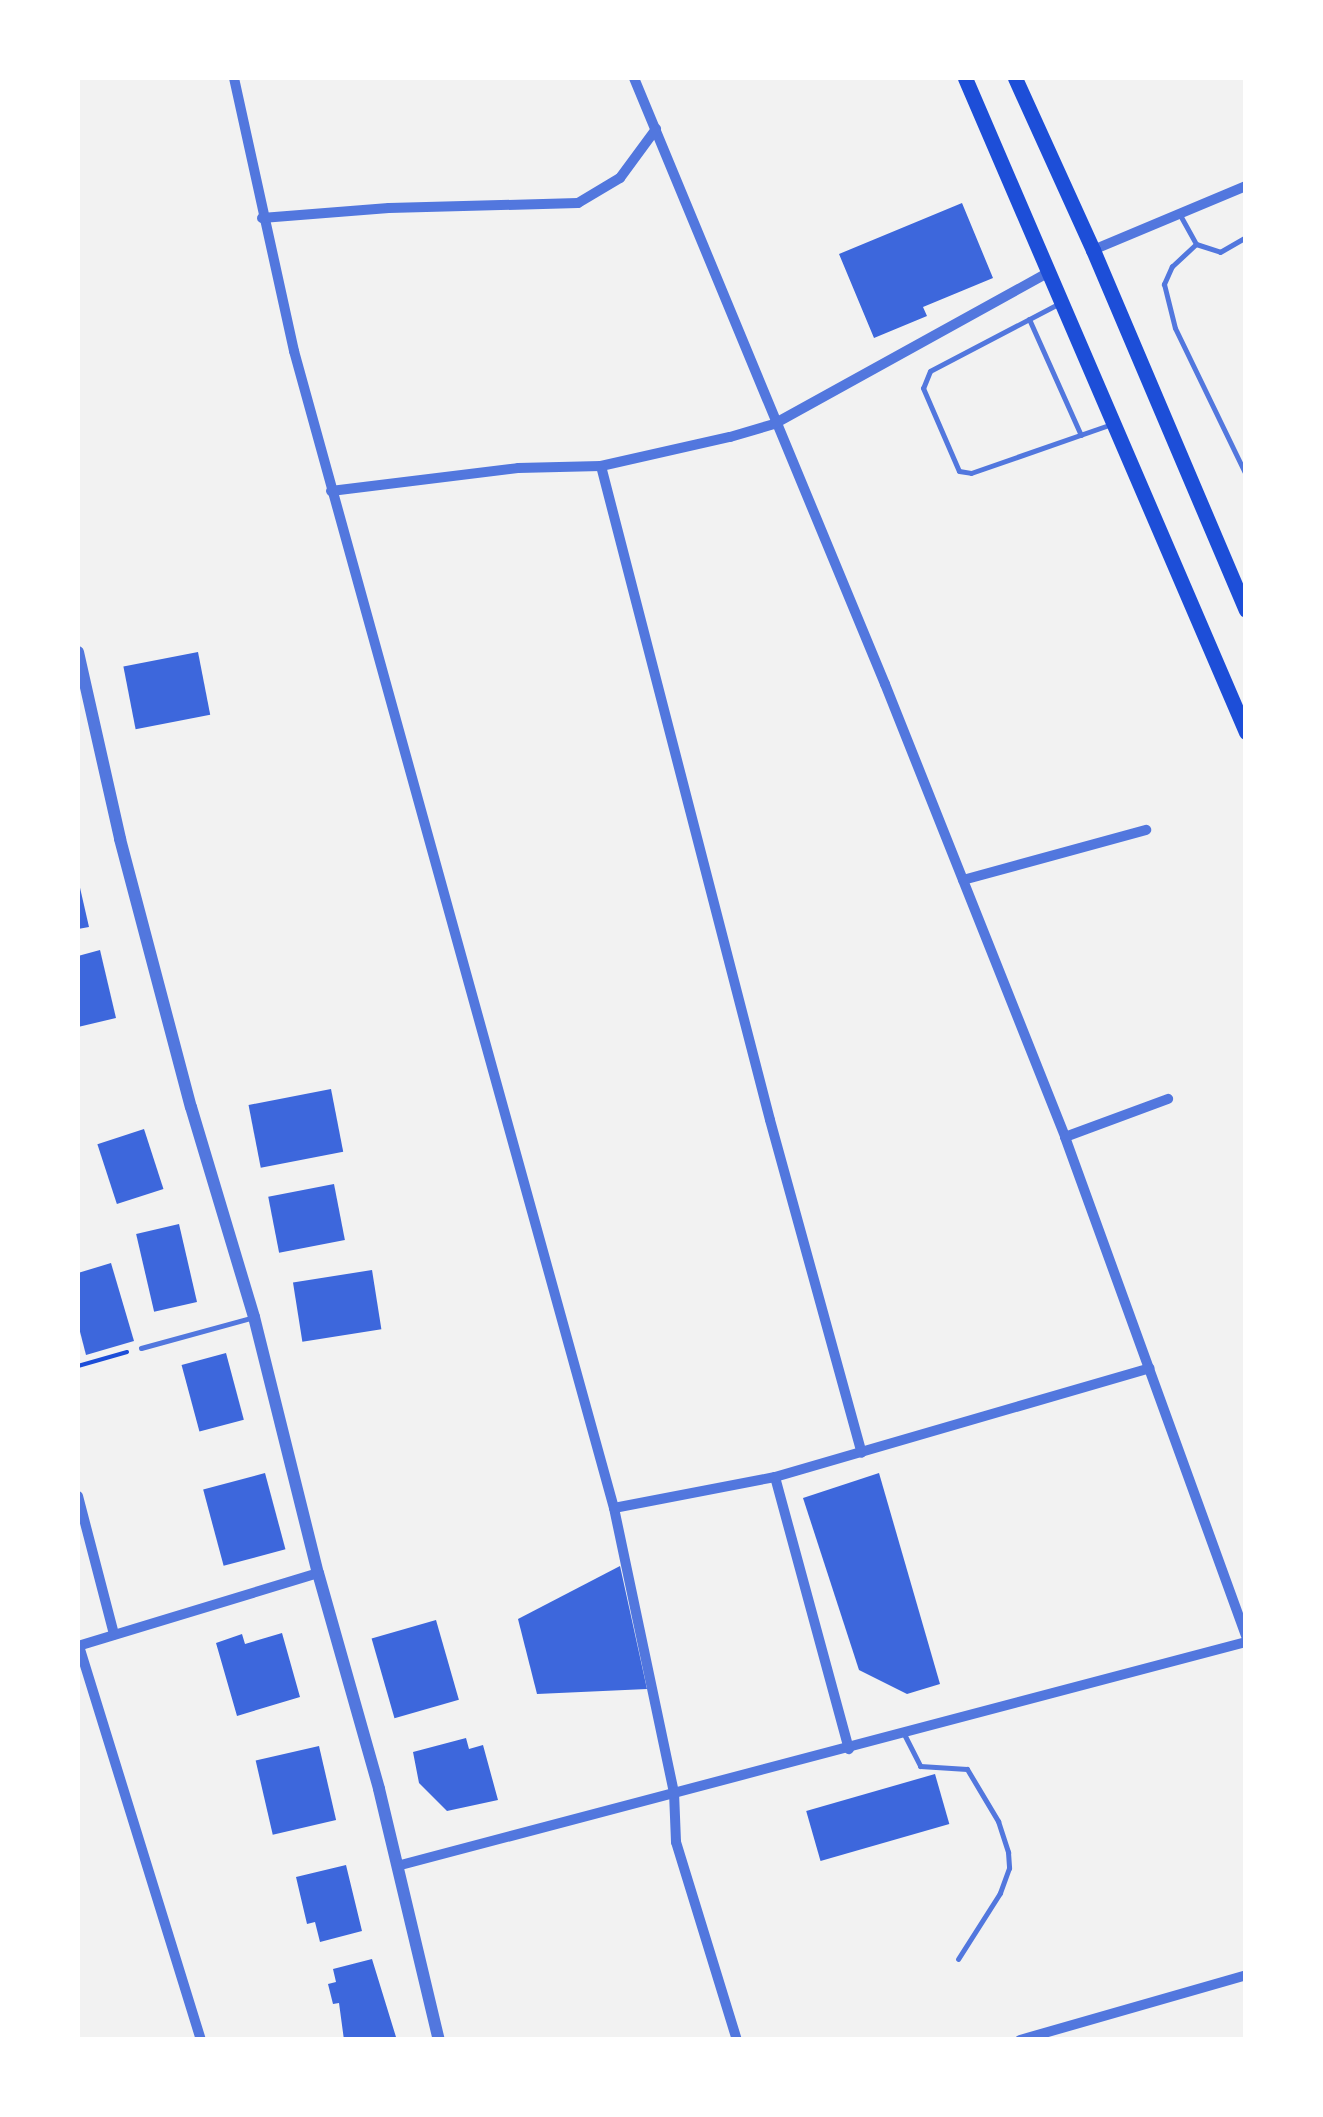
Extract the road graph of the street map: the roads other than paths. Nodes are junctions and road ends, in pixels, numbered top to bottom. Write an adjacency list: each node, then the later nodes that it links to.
1 (234, 78): 8 (street)
2 (634, 78): 5 (street)
3 (964, 78): 12 (main road)
4 (1014, 78): 11 (main road)
5 (656, 130): 8 (street); 16 (street)
6 (1246, 186): 7 (street)
7 (1179, 213): 10 (lane); 11 (street)
8 (262, 218): 20 (street)
9 (1246, 237): 10 (lane)
10 (1196, 244): 19 (lane)
11 (1093, 250): 21 (main road)
12 (1048, 274): 13 (main road); 16 (street)
13 (1061, 302): 14 (lane); 15 (main road)
14 (1029, 319): 17 (lane); 17 (lane)
15 (1116, 423): 17 (lane); 23 (main road)
16 (774, 424): 18 (street); 25 (street)
17 (1081, 435)
18 (601, 466): 20 (street); 31 (street)
19 (1246, 475)
20 (331, 491): 34 (street)
21 (1246, 610)
22 (78, 652): 28 (street)
23 (1246, 732)
24 (1146, 830): 25 (street)
25 (963, 880): 27 (street)
26 (1168, 1099): 27 (street)
27 (1065, 1137): 30 (street)
28 (254, 1317): 29 (lane); 35 (street)
29 (141, 1348)
30 (1149, 1368): 31 (street); 37 (street)
31 (862, 1453): 32 (street)
32 (775, 1478): 34 (street); 40 (street)
33 (78, 1496): 36 (street)
34 (614, 1508): 41 (street)
35 (318, 1574): 36 (street); 42 (street)
36 (114, 1634): 38 (street)
37 (1246, 1639): 39 (street)
38 (78, 1646): 46 (street)
39 (904, 1734): 40 (street); 43 (lane)
40 (849, 1749): 41 (street)
41 (674, 1792): 42 (street); 48 (street)
42 (397, 1866): 47 (street)
43 (958, 1960)
44 (1246, 1974): 45 (street)
45 (1027, 2039)
46 (202, 2040)
47 (439, 2040)
48 (737, 2040)

